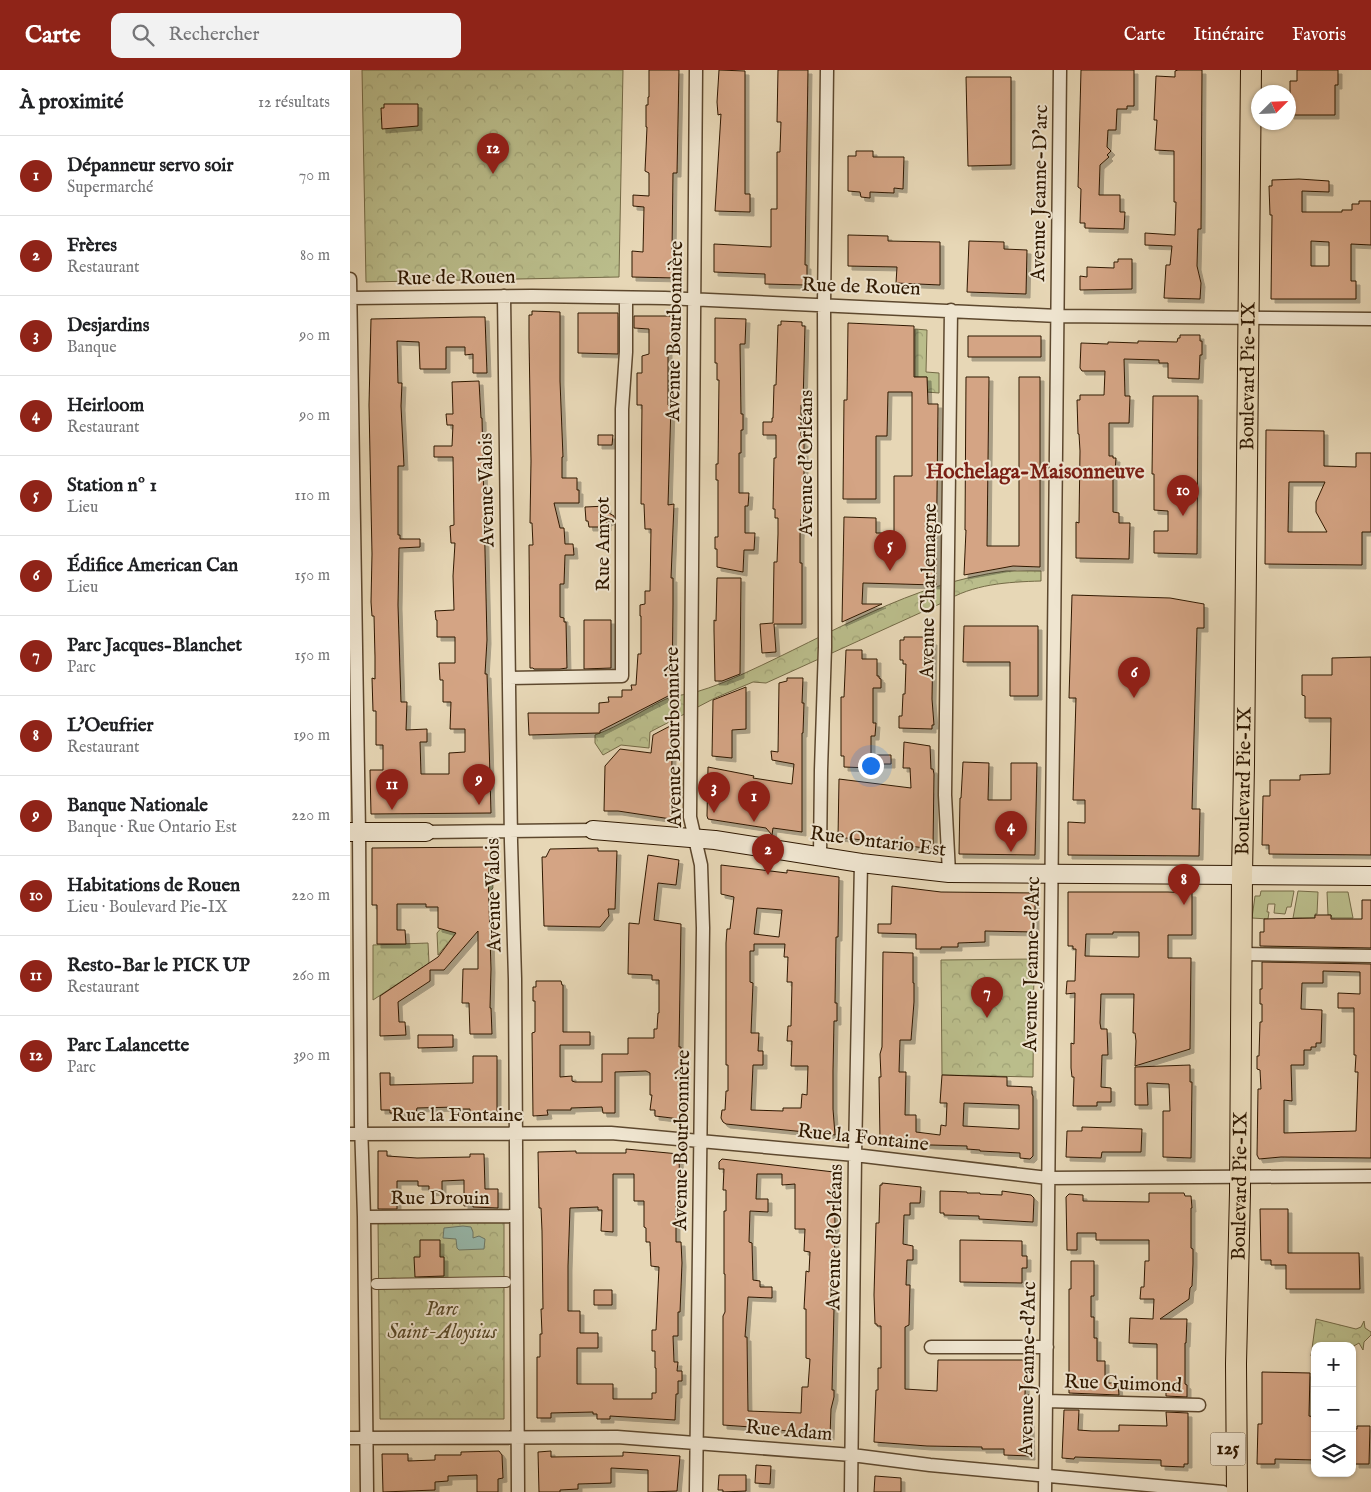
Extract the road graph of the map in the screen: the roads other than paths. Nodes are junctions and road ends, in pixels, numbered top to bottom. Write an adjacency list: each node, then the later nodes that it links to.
1 (696, 70): 10 (street, Avenue Bourbonnière)
2 (827, 70): 11 (street, Avenue d'Orléans)
3 (1060, 70): 13 (street, Avenue Jeanne-D'arc)
4 (1240, 70): 14 (main road, Boulevard Pie-IX)
5 (1251, 70): 14 (main road, Boulevard Pie-IX)
6 (350, 279): 8 (street)
7 (504, 296): 8 (street, Rue de Rouen); 9 (street, Rue de Rouen); 16 (street, Avenue Valois)
8 (350, 298): 18 (street)
9 (626, 298): 10 (street, Rue de Rouen); 16 (street, Rue Amyot)
10 (693, 299): 11 (street, Rue de Rouen); 21 (street, Avenue Bourbonnière)
11 (824, 305): 12 (street, Rue de Rouen); 22 (street, Avenue d'Orléans)
12 (951, 310): 13 (street, Rue de Rouen); 24 (street, Avenue Charlemagne)
13 (1058, 316): 14 (street, Rue de Rouen); 25 (street, Avenue Jeanne-d'Arc)
14 (1243, 318): 15 (street, Rue de Rouen); 26 (main road, Boulevard Pie-IX)
15 (1371, 319)
16 (509, 678): 20 (street, Avenue Valois)
17 (593, 830): 20 (street, Rue Ontario Est); 21 (main road, Rue Ontario Est)
18 (355, 832): 19 (main road, Rue Ontario Est); 31 (street)
19 (426, 832): 20 (street, Rue Ontario Est)
20 (511, 832): 30 (street, Avenue Valois)
21 (695, 838): 22 (main road, Rue Ontario Est); 32 (street, Avenue Bourbonnière)
22 (820, 856): 23 (main road, Rue Ontario Est)
23 (861, 863): 24 (main road, Rue Ontario Est); 33 (street, Avenue d'Orléans)
24 (949, 873): 25 (main road, Rue Ontario Est)
25 (1052, 874): 26 (main road, Rue Ontario Est); 36 (street, Avenue Jeanne-d'Arc)
26 (1237, 875): 27 (main road, Rue Ontario Est); 28 (main road, Boulevard Pie-IX); 35 (main road, Boulevard Pie-IX)
27 (1371, 876)
28 (1242, 954): 29 (street); 35 (main road, Boulevard Pie-IX)
29 (1371, 956)
30 (516, 1133): 31 (street, Rue la Fontaine); 32 (street, Rue la Fontaine); 37 (street, Avenue Valois)
31 (356, 1134): 38 (street)
32 (701, 1141): 33 (street, Rue la Fontaine); 48 (street, Avenue Bourbonnière)
33 (855, 1155): 36 (street, Rue la Fontaine); 49 (street, Avenue d'Orléans)
34 (1371, 1176): 35 (street, Rue la Fontaine)
35 (1234, 1177): 36 (street, Rue la Fontaine); 57 (main road, Boulevard Pie-IX / 125); 58 (main road, Boulevard Pie-IX)
36 (1048, 1178): 42 (street, Avenue Jeanne-d'Arc)
37 (516, 1216): 38 (street, Rue Drouin); 46 (street, Avenue Valois)
38 (364, 1217): 45 (street)
39 (506, 1282): 40 (street)
40 (376, 1284)
41 (931, 1346): 42 (street)
42 (1046, 1347): 43 (street, Avenue Jeanne-d'Arc)
43 (1046, 1401): 44 (street, Rue Guimond); 50 (street, Avenue Jeanne-d'Arc)
44 (1199, 1405)
45 (366, 1437): 46 (street, Rue Adam); 47 (street, Rue Adam); 51 (street)
46 (518, 1437): 48 (street, Rue Adam); 52 (street, Avenue Valois)
47 (350, 1438)
48 (697, 1442): 49 (street, Rue Adam); 53 (street, Avenue Bourbonnière)
49 (852, 1455): 50 (street, Rue Adam); 54 (street, Avenue d'Orléans)
50 (1045, 1476): 55 (street, Avenue Jeanne-d'Arc); 56 (street, Rue Adam)
51 (367, 1492)
52 (518, 1492)
53 (696, 1492)
54 (851, 1492)
55 (1045, 1492)
56 (1222, 1492)
57 (1227, 1492)
58 (1236, 1492)

